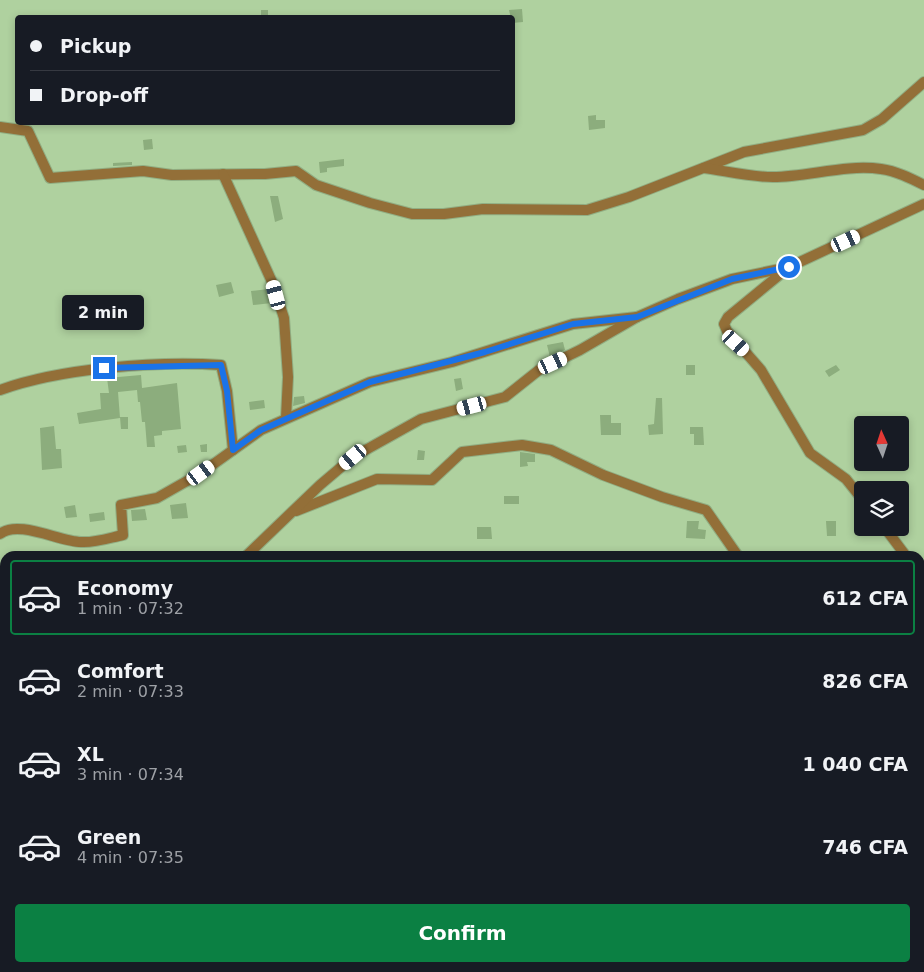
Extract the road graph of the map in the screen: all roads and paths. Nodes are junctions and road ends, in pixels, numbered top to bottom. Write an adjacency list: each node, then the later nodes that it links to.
1 (924, 82): 3 (street)
2 (0, 127): 4 (street)
3 (703, 167): 4 (street); 5 (street)
4 (223, 174): 10 (street)
5 (924, 185)
6 (924, 204): 7 (street)
7 (789, 267): 8 (street); 12 (street)
8 (637, 317): 10 (street); 13 (street)
9 (0, 390): 11 (street)
10 (286, 418): 11 (street)
11 (233, 450): 14 (street)
12 (854, 490)
13 (291, 513): 16 (street); 17 (street)
14 (0, 534)
15 (891, 536): 18 (street)
16 (251, 551)
17 (735, 551)
18 (902, 551)

